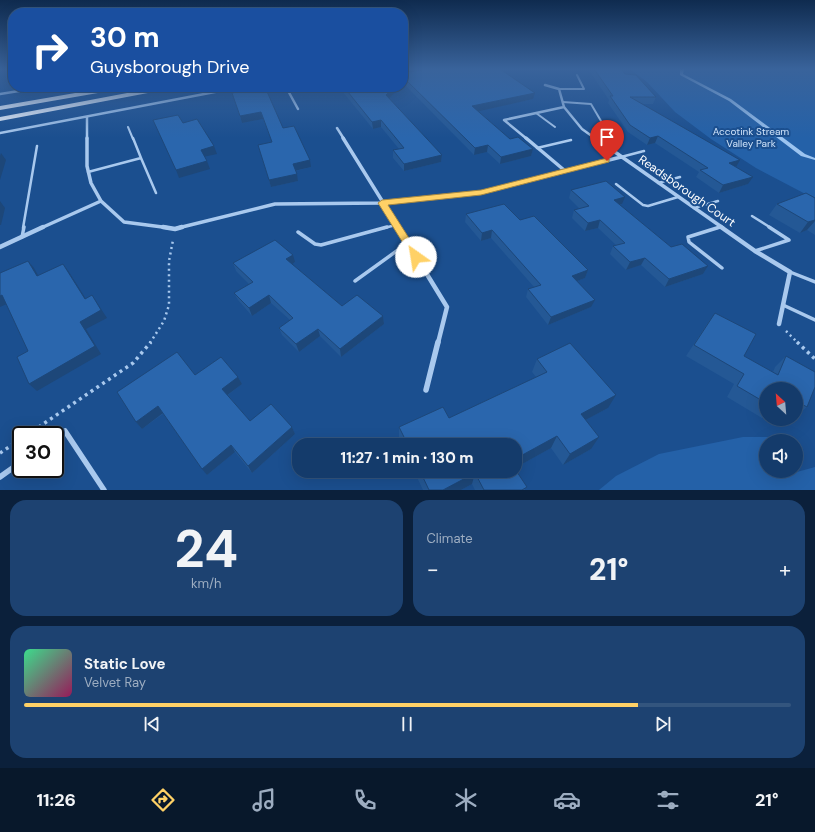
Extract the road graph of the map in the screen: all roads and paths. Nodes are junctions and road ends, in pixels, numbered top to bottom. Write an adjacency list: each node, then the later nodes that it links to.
1 (13, 92): 7 (street)
2 (91, 92): 10 (main road)
3 (143, 92): 14 (main road)
4 (207, 92): 13 (street)
5 (289, 92): 11 (street)
6 (560, 92): 8 (street, Readsborough Court)
7 (0, 94)
8 (563, 102): 9 (street, Readsborough Court); 15 (lane)
9 (564, 107): 12 (street); 21 (street, Readsborough Court)
10 (0, 108)
11 (298, 109)
12 (536, 113): 17 (lane); 24 (street)
13 (87, 116): 20 (street); 29 (street)
14 (0, 119)
15 (601, 121)
16 (128, 127): 27 (lane)
17 (555, 127)
18 (337, 128): 37 (street)
19 (612, 131): 21 (lane)
20 (0, 133)
21 (592, 136): 26 (street, Readsborough Court)
22 (571, 140): 24 (lane)
23 (37, 146): 44 (lane)
24 (537, 148): 28 (street)
25 (644, 151): 26 (lane)
26 (621, 157): 28 (street); 31 (street, Readsborough Court)
27 (141, 158): 29 (lane); 33 (lane)
28 (564, 170): 37 (street)
29 (88, 172): 35 (street)
30 (680, 177): 31 (lane)
31 (658, 183): 34 (street, Readsborough Court)
32 (616, 184): 34 (lane)
33 (156, 193)
34 (678, 197): 38 (street, Readsborough Court)
35 (101, 200): 42 (street); 44 (street)
36 (718, 201): 38 (lane)
37 (382, 203): 40 (street); 42 (street)
38 (694, 208): 41 (street, Readsborough Court)
39 (752, 216): 47 (lane)
40 (396, 225): 43 (lane); 45 (street)
41 (721, 227): 47 (street, Readsborough Court); 48 (lane)
42 (175, 229): 57 (path)
43 (298, 232)
44 (22, 237): 46 (street)
45 (408, 245): 50 (lane); 56 (street)
46 (0, 247)
47 (755, 251): 49 (street, Readsborough Court)
48 (722, 268)
49 (790, 272): 51 (lane); 52 (street)
50 (355, 281)
51 (815, 282)
52 (783, 305): 53 (lane); 54 (street)
53 (815, 320)
54 (779, 324): 55 (path)
55 (815, 359)
56 (426, 390)
57 (40, 426)
58 (64, 432): 63 (street)
59 (12, 445): 60 (path)
60 (0, 454)
61 (12, 468): 62 (street)
62 (0, 477)
63 (104, 490)

